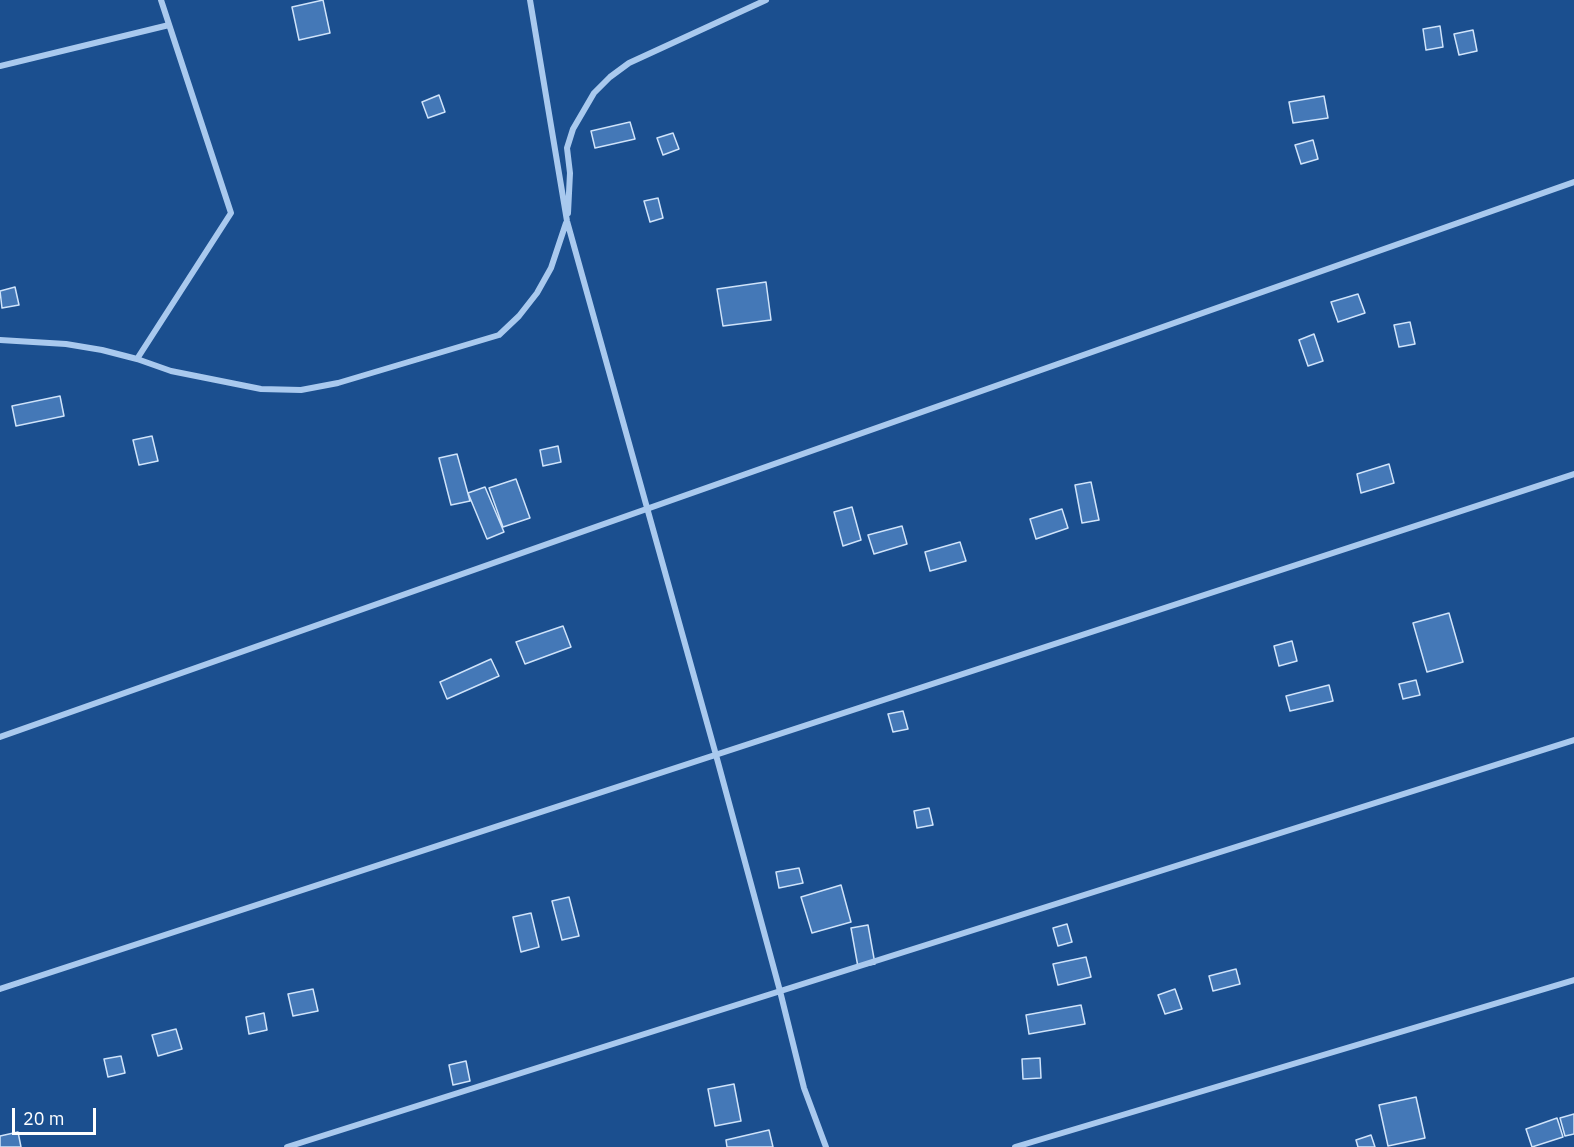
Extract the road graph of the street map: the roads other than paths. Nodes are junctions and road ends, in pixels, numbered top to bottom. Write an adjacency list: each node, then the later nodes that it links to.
1 (161, 0): 4 (street)
2 (530, 0): 7 (street)
3 (766, 0): 7 (street)
4 (169, 25): 5 (street); 9 (street)
5 (0, 66)
6 (1574, 182): 11 (street)
7 (567, 221): 9 (street); 11 (street)
8 (0, 340): 9 (street)
9 (137, 359)
10 (1574, 474): 14 (street)
11 (646, 509): 12 (street); 14 (street)
12 (0, 737)
13 (1574, 740): 17 (street)
14 (716, 755): 16 (street); 17 (street)
15 (1574, 980): 20 (street)
16 (0, 989)
17 (780, 991): 18 (street); 19 (street)
18 (287, 1147)
19 (826, 1147)
20 (1015, 1147)

